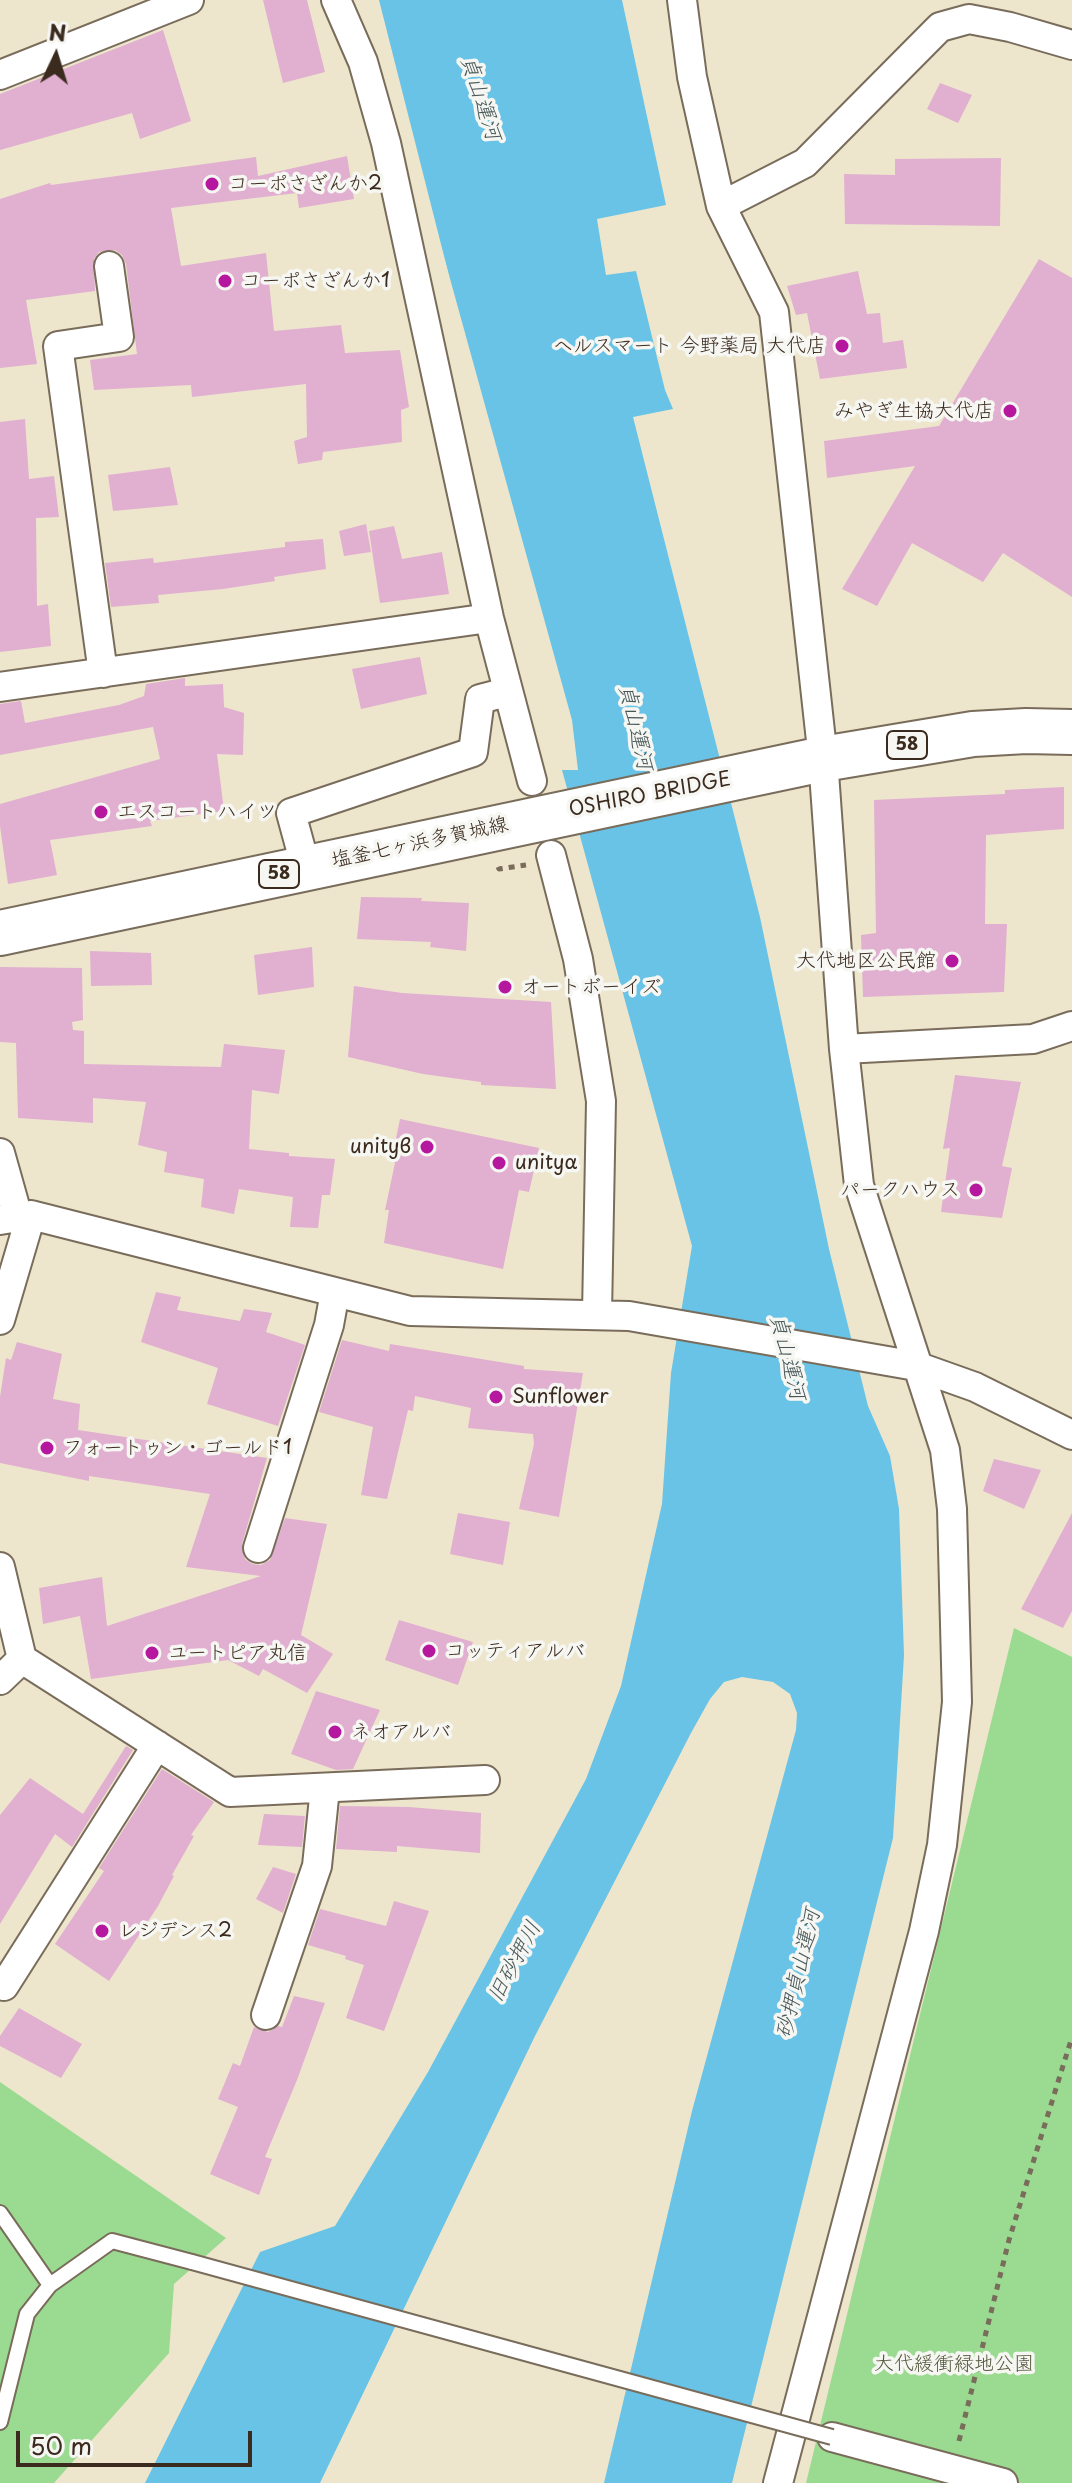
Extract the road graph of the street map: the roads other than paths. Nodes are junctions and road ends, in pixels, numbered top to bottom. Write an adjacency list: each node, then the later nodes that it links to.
1 (189, 0): 5 (street)
2 (336, 0): 8 (street)
3 (682, 0): 6 (street)
4 (1072, 45): 6 (street)
5 (0, 75)
6 (721, 206): 13 (street)
7 (109, 266): 9 (street)
8 (489, 618): 9 (street); 11 (street)
9 (103, 673): 10 (street)
10 (0, 687)
11 (507, 692): 14 (street); 15 (street)
12 (1072, 732): 13 (main road, 58)
13 (823, 759): 14 (main road, OSHIRO BRIDGE / 58); 18 (street)
14 (547, 816): 15 (main road, 塩釜七ヶ浜多賀城線 / 58); 22 (street)
15 (306, 868): 16 (main road, 塩釜七ヶ浜多賀城線 / 58)
16 (0, 933)
17 (1072, 1026): 18 (street)
18 (844, 1049): 24 (street)
19 (0, 1153): 20 (street)
20 (16, 1217): 21 (street); 23 (street)
21 (335, 1292): 22 (street); 26 (street)
22 (597, 1314): 24 (street)
23 (0, 1320)
24 (916, 1366): 25 (street); 39 (street)
25 (1072, 1435)
26 (258, 1548)
27 (0, 1567): 28 (street)
28 (22, 1659): 29 (street); 30 (street)
29 (0, 1680)
30 (157, 1745): 32 (street); 33 (street)
31 (485, 1780): 32 (street)
32 (325, 1788): 34 (street)
33 (4, 1986)
34 (266, 2015)
35 (0, 2213): 36 (lane)
36 (50, 2285): 37 (lane); 38 (lane, bridge)
37 (0, 2422)
38 (832, 2437): 40 (street)
39 (778, 2483)
40 (1003, 2483)

